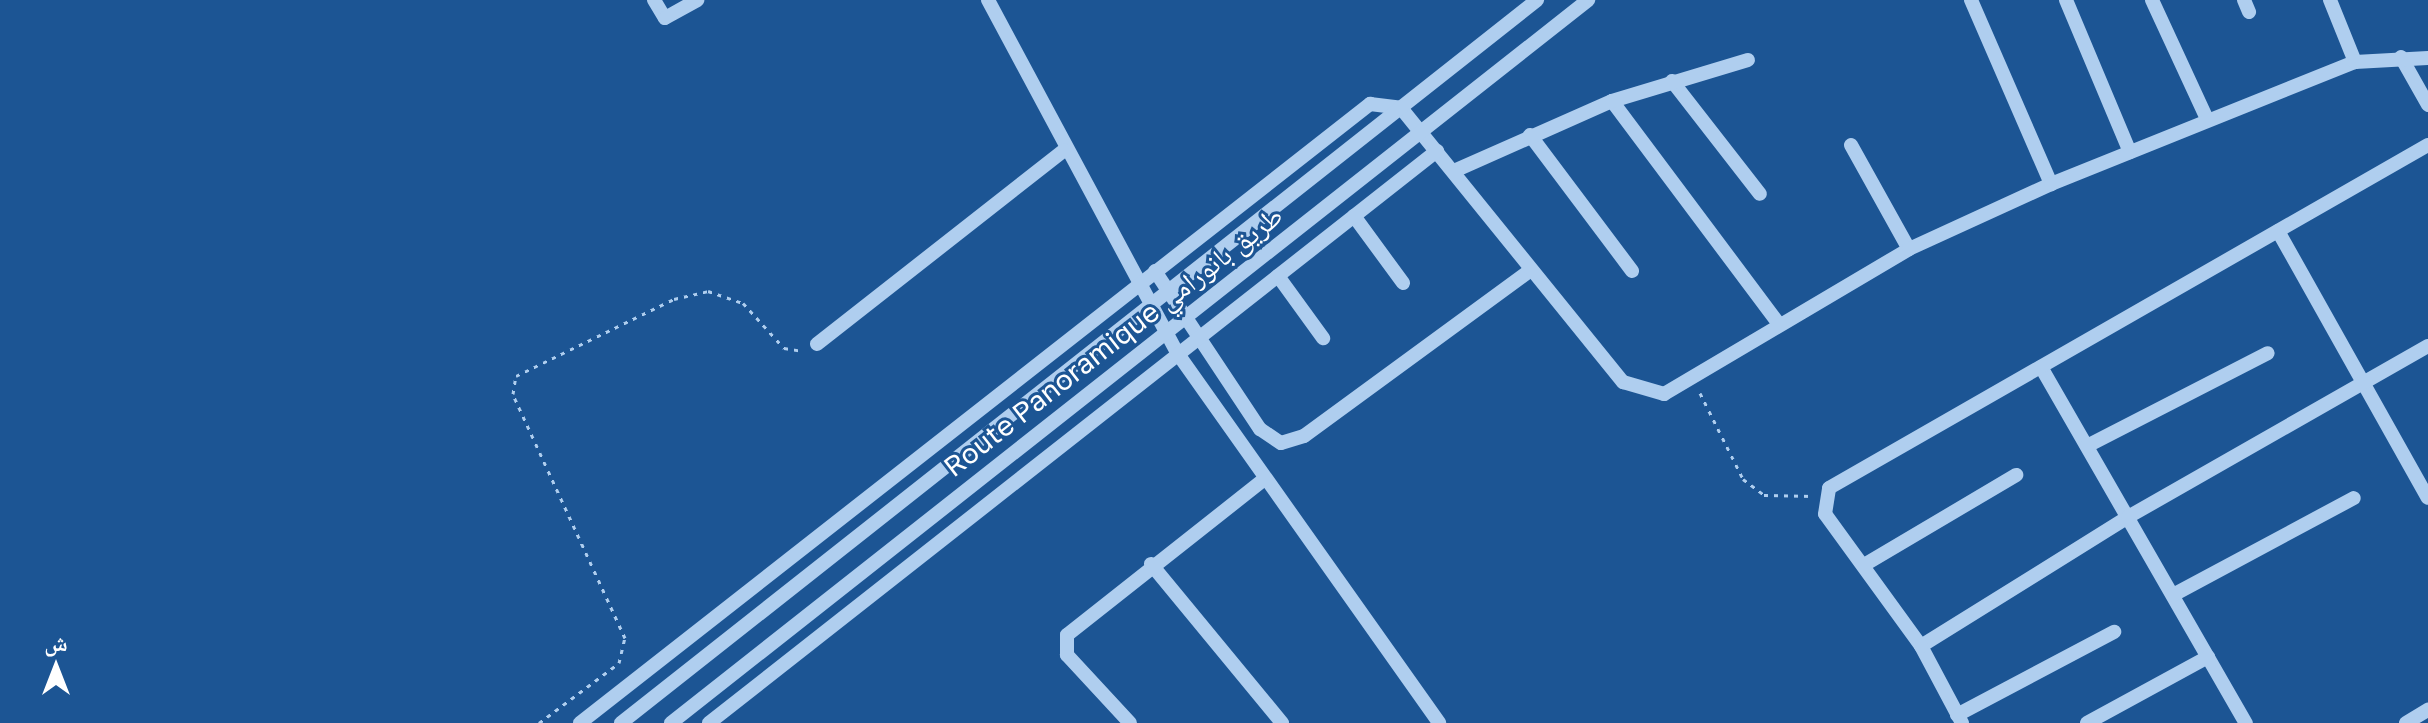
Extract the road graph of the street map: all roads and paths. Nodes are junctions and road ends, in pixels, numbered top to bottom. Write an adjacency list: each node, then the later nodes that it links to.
1 (654, 0): 2 (street)
2 (697, 0)
3 (988, 0): 23 (street)
4 (1537, 0): 17 (street, Route Panoramique طريق بانورامي)
5 (1588, 0): 19 (street, Route Panoramique طريق بانورامي)
6 (1971, 0): 27 (street)
7 (2066, 0): 25 (street)
8 (2152, 0): 18 (street)
9 (2330, 0): 13 (street)
10 (2401, 57): 11 (street); 13 (street); 16 (street)
11 (2428, 58)
12 (1748, 60): 14 (street)
13 (2355, 62): 18 (street)
14 (1672, 81): 15 (street); 28 (street)
15 (1612, 101): 20 (street); 41 (street)
16 (2428, 105)
17 (1401, 108): 19 (street); 33 (street); 38 (street, Route Panoramique طريق بانورامي)
18 (2207, 119): 25 (street)
19 (1422, 131): 24 (street); 40 (street, Route Panoramique طريق بانورامي)
20 (1530, 135): 26 (street); 34 (street)
21 (1851, 145): 31 (street)
22 (2428, 145): 30 (street)
23 (1064, 150): 37 (street); 45 (street)
24 (1437, 151): 26 (street); 29 (street)
25 (2130, 152): 27 (street)
26 (1454, 171): 32 (street)
27 (2051, 184): 31 (street)
28 (1760, 194)
29 (1354, 216): 35 (street); 36 (street)
30 (2278, 231): 49 (street); 51 (street)
31 (1909, 249): 41 (street)
32 (1531, 270): 43 (street); 50 (street)
33 (1155, 271): 37 (street); 38 (street)
34 (1632, 271)
35 (1278, 276): 43 (street); 44 (street)
36 (1403, 283)
37 (1137, 286): 39 (street); 68 (street)
38 (1169, 292): 39 (street, Route Panoramique طريق بانورامي); 40 (street)
39 (1149, 307): 42 (street); 69 (street, Route Panoramique طريق بانورامي)
40 (1185, 317): 42 (street, Route Panoramique طريق بانورامي); 43 (street)
41 (1779, 324): 50 (street)
42 (1165, 333): 48 (street); 70 (street, Route Panoramique طريق بانورامي)
43 (1199, 338): 48 (street)
44 (1323, 338)
45 (817, 344): 67 (path)
46 (2428, 346): 51 (street)
47 (2268, 353): 52 (street)
48 (1178, 354): 54 (street); 71 (street)
49 (2041, 367): 52 (street); 55 (street)
50 (1694, 378): 55 (path)
51 (2363, 383): 57 (street); 58 (street)
52 (2087, 446): 58 (street)
53 (2016, 475): 60 (street)
54 (1263, 480): 59 (street); 74 (street)
55 (1823, 497): 60 (street)
56 (2354, 498): 61 (street)
57 (2428, 498)
58 (2128, 517): 61 (street); 63 (street)
59 (1151, 564): 72 (street); 73 (street)
60 (1864, 565): 63 (street)
61 (2173, 595): 64 (street)
62 (2114, 632): 66 (street)
63 (1921, 646): 66 (street)
64 (2208, 657): 75 (street); 76 (street)
65 (2428, 710): 77 (street)
66 (1960, 719)
67 (539, 723)
68 (580, 723)
69 (621, 723)
70 (671, 723)
71 (709, 723)
72 (1130, 723)
73 (1282, 723)
74 (1439, 723)
75 (2087, 723)
76 (2246, 723)
77 (2406, 723)

